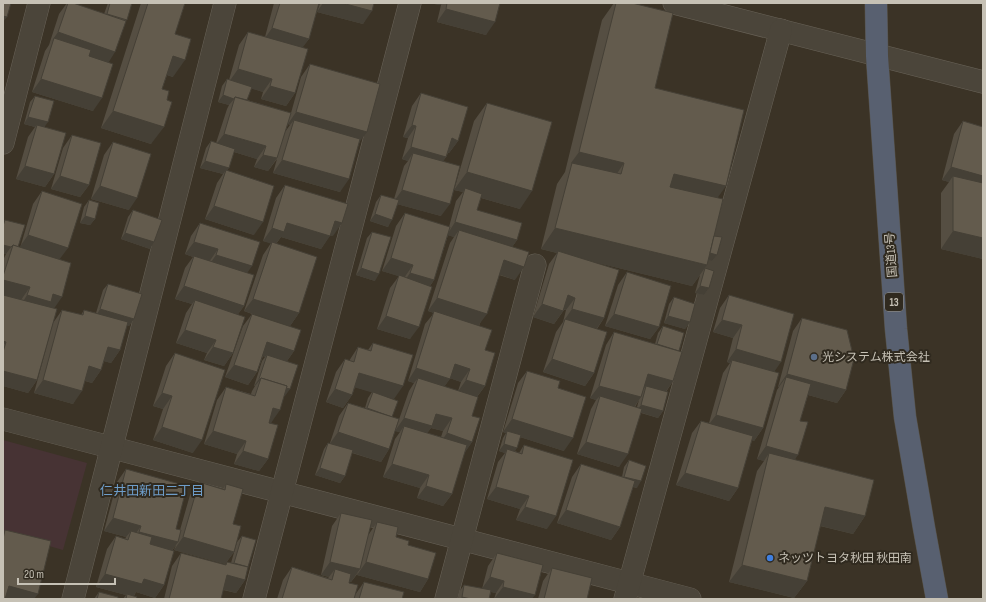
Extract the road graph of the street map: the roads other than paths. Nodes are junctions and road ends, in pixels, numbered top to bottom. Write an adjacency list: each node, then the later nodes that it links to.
1 (38, 3): 9 (street)
2 (225, 3): 12 (street)
3 (410, 3): 13 (street)
4 (674, 3): 6 (street)
5 (876, 3): 7 (highway, 国道13号 / 13)
6 (781, 30): 7 (street); 15 (street)
7 (877, 56): 8 (street); 20 (highway, 国道13号 / 13)
8 (983, 82)
9 (3, 143)
10 (535, 265): 14 (street)
11 (3, 419): 12 (street)
12 (112, 448): 13 (street); 16 (street)
13 (282, 492): 14 (street); 17 (street)
14 (462, 539): 15 (street); 18 (street)
15 (627, 591): 19 (street)
16 (73, 599)
17 (254, 599)
18 (446, 599)
19 (690, 599)
20 (937, 599)

